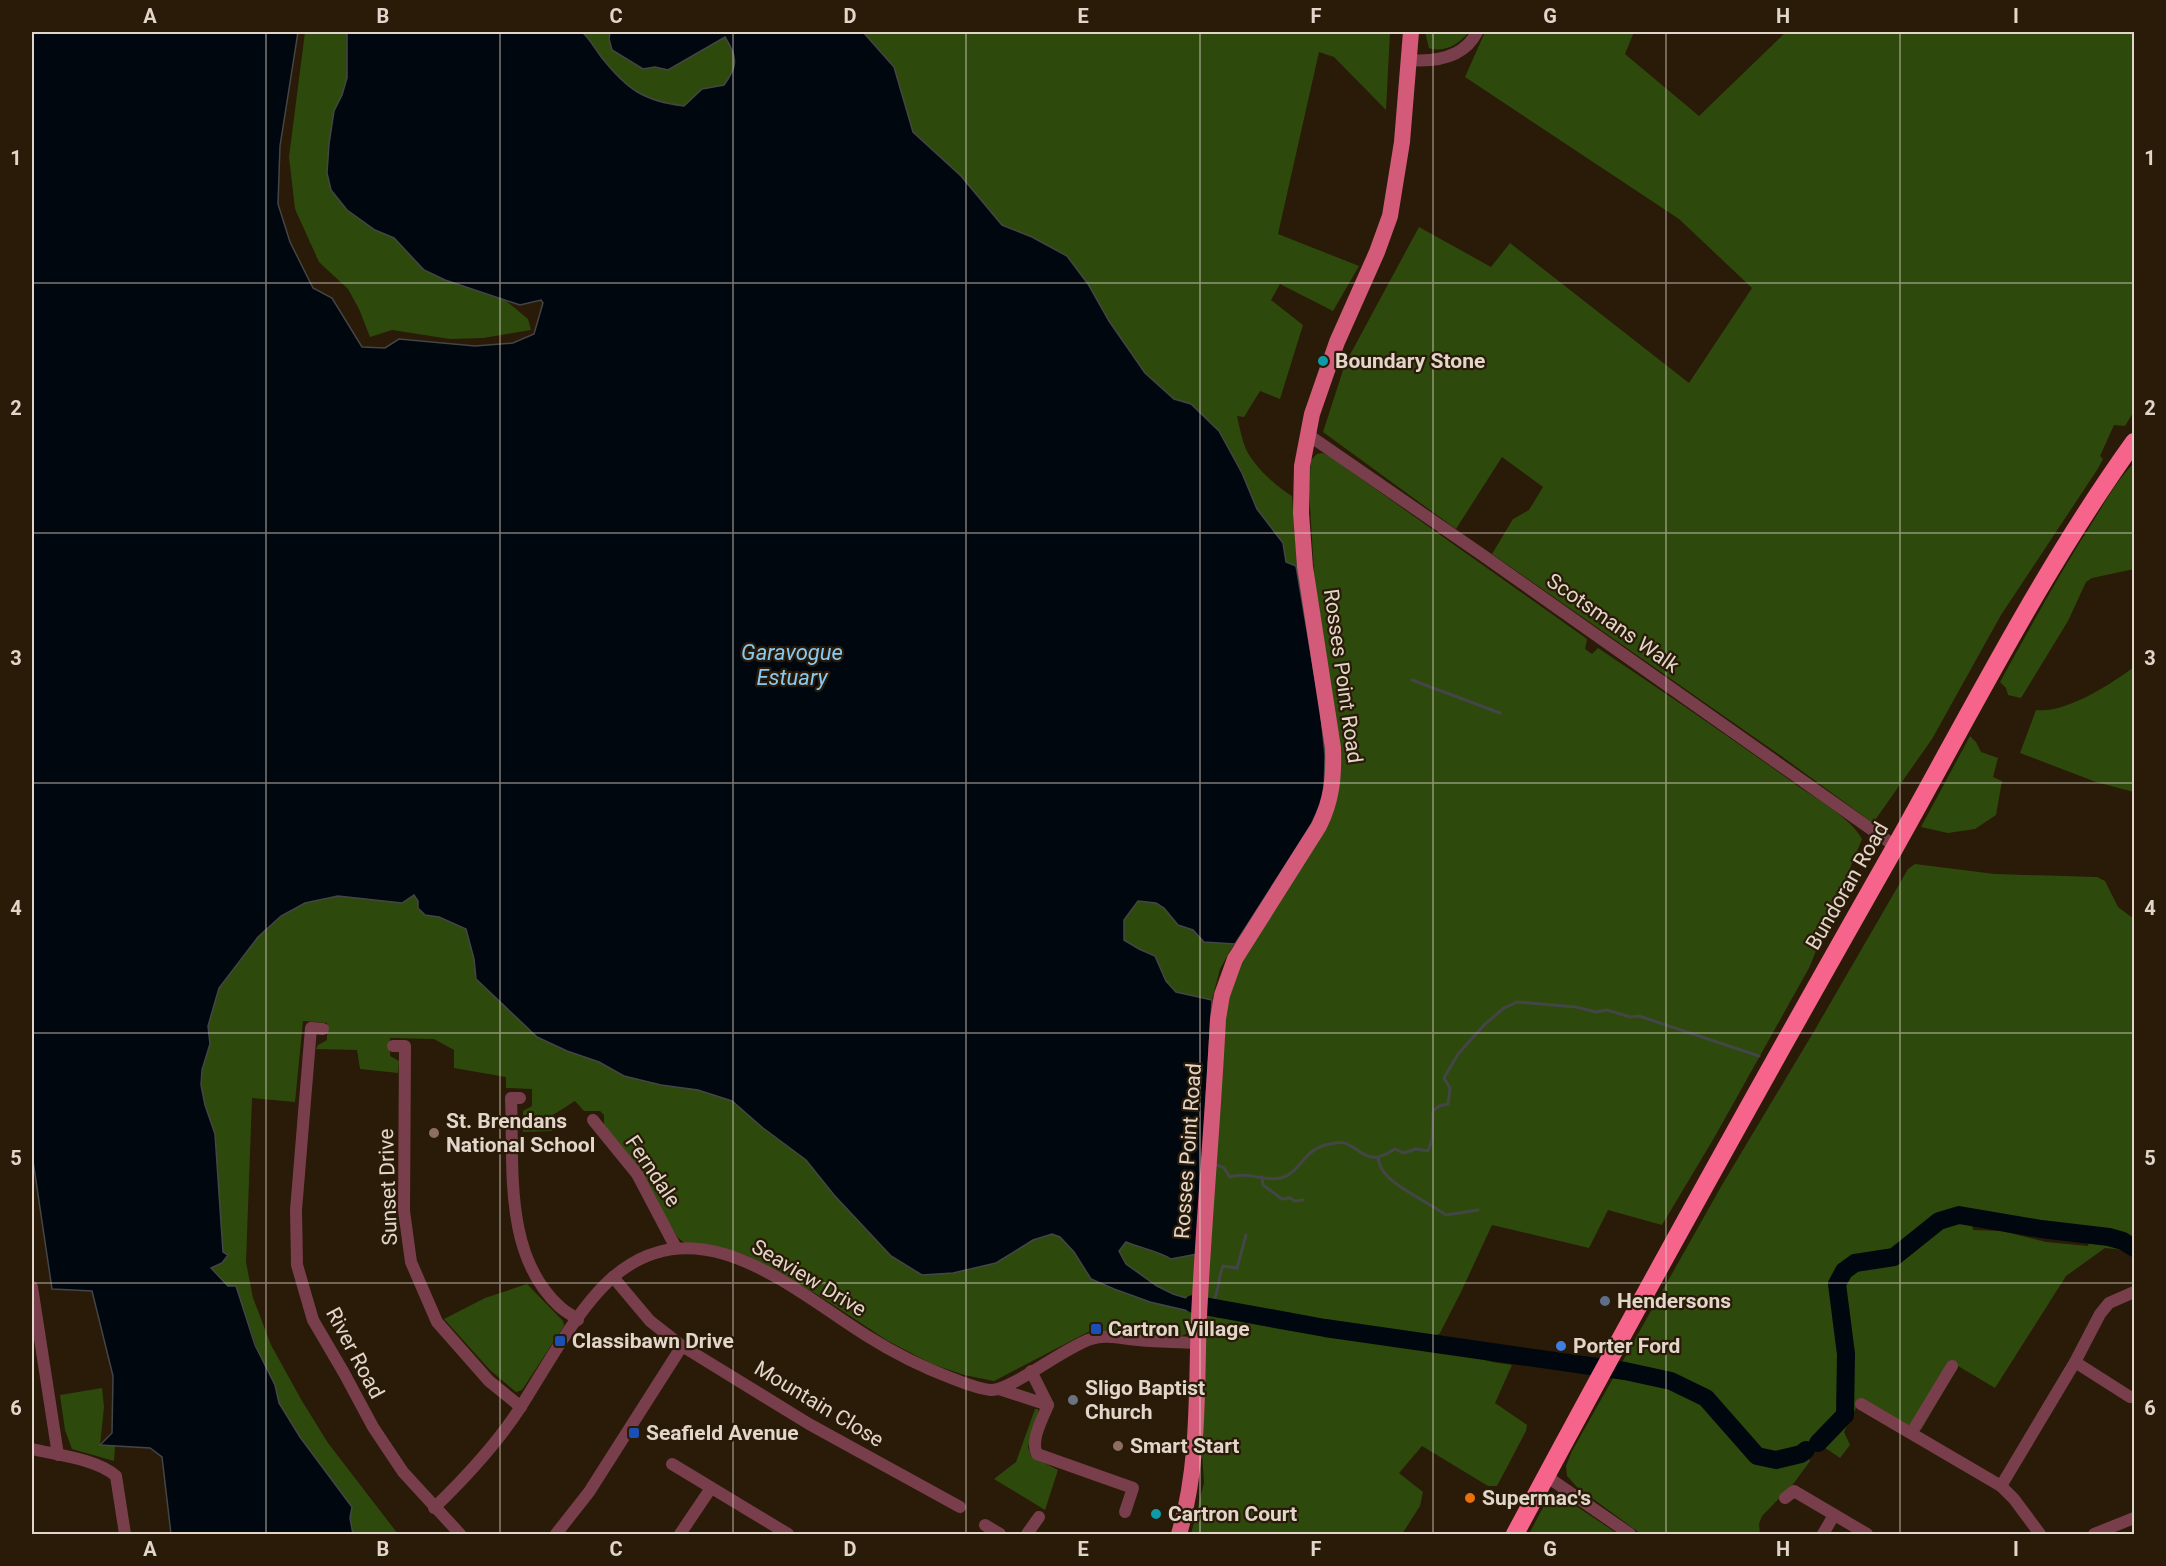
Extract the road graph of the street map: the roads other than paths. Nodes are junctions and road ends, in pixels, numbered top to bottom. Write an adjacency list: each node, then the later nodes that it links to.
1 (1411, 32): 3 (main road, Rosses Point Road)
2 (1477, 32): 3 (street)
3 (1409, 60): 4 (main road, Rosses Point Road)
4 (1307, 434): 6 (street, Scotsmans Walk); 16 (main road, Rosses Point Road)
5 (2134, 442): 6 (highway, Bundoran Road)
6 (1895, 846): 30 (highway, Bundoran Road)
7 (323, 1029): 35 (street, River Road)
8 (393, 1046): 25 (street, Sunset Drive)
9 (520, 1098): 15 (street)
10 (593, 1120): 11 (street, Ferndale)
11 (676, 1248): 12 (street, Seaview Drive); 21 (street, Seaview Drive)
12 (614, 1276): 15 (street, Seaview Drive); 17 (street, Mountain Close)
13 (32, 1287): 28 (street)
14 (2134, 1292): 18 (street)
15 (578, 1320): 25 (street, Seaview Drive)
16 (1199, 1342): 20 (street); 48 (main road, Rosses Point Road)
17 (682, 1346): 34 (street, Mountain Close); 43 (street)
18 (2075, 1362): 22 (street); 31 (street)
19 (1953, 1366): 26 (street)
20 (1031, 1371): 21 (street); 24 (street)
21 (999, 1389): 24 (street, Seaview Drive)
22 (2134, 1397)
23 (1861, 1404): 26 (street)
24 (1048, 1405): 36 (street)
25 (520, 1407): 35 (street, Seaview Drive)
26 (1912, 1432): 31 (street)
27 (32, 1449): 28 (street)
28 (58, 1455): 41 (street)
29 (672, 1464): 32 (street)
30 (1546, 1476): 49 (highway, Bundoran Road); 50 (street)
31 (2001, 1486): 53 (street)
32 (711, 1488): 44 (street); 45 (street)
33 (1785, 1498): 37 (street)
34 (960, 1507)
35 (434, 1508): 42 (street, River Road)
36 (1125, 1512)
37 (1834, 1515): 51 (street); 52 (street)
38 (1039, 1517): 47 (street)
39 (2134, 1518): 54 (street)
40 (985, 1525): 46 (street)
41 (124, 1534)
42 (460, 1534)
43 (556, 1534)
44 (680, 1534)
45 (788, 1534)
46 (1000, 1534)
47 (1028, 1534)
48 (1179, 1534)
49 (1515, 1534)
50 (1630, 1534)
51 (1823, 1534)
52 (1867, 1534)
53 (2040, 1534)
54 (2094, 1534)

